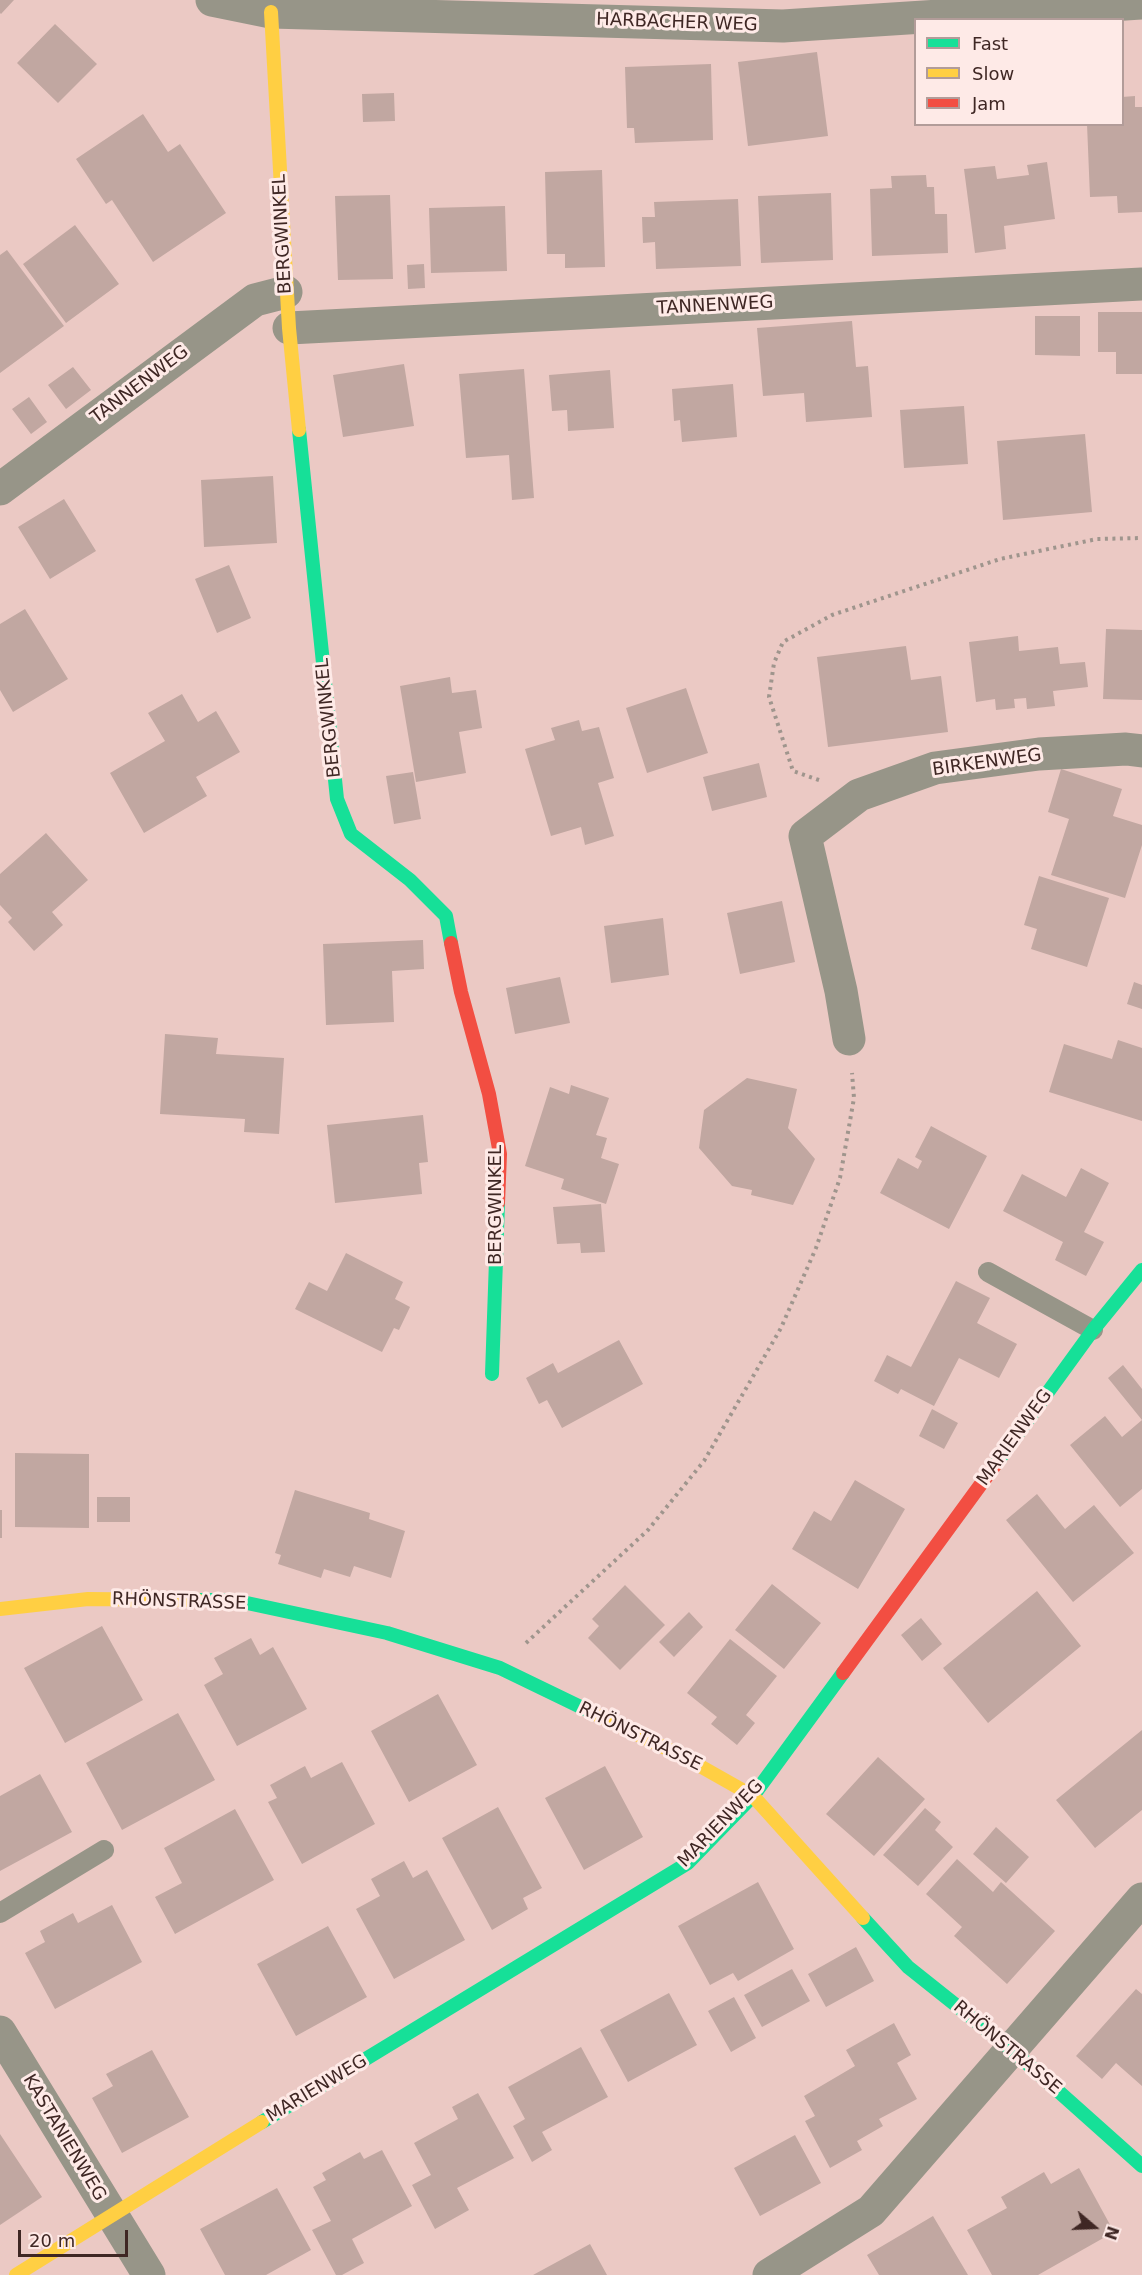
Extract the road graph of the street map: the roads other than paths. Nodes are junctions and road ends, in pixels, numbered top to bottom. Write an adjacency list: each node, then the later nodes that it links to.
1 (212, 0): 3 (street, HARBACHER WEG)
2 (1142, 3): 5 (street, HARBACHER WEG)
3 (271, 12): 4 (street, HARBACHER WEG); 7 (street, BERGWINKEL)
4 (914, 18)
5 (918, 18)
6 (1142, 284): 8 (street, TANNENWEG)
7 (286, 292): 8 (street, BERGWINKEL); 9 (street, TANNENWEG)
8 (289, 328): 15 (street, BERGWINKEL)
9 (0, 489)
10 (1142, 751): 11 (street, BIRKENWEG)
11 (849, 1039)
12 (1142, 1270): 14 (street, MARIENWEG)
13 (988, 1272): 14 (lane)
14 (1093, 1330): 17 (street, MARIENWEG)
15 (492, 1374)
16 (0, 1609): 17 (street, RHÖNSTRASSE)
17 (753, 1796): 22 (street, RHÖNSTRASSE); 24 (street, MARIENWEG)
18 (104, 1850): 20 (lane)
19 (1142, 1899): 22 (street)
20 (0, 1913)
21 (0, 2032): 24 (street, KASTANIENWEG)
22 (1011, 2049): 23 (street, RHÖNSTRASSE); 27 (street)
23 (1142, 2166)
24 (110, 2215): 25 (street, MARIENWEG); 26 (street, KASTANIENWEG)
25 (16, 2275)
26 (149, 2275)
27 (769, 2275)

